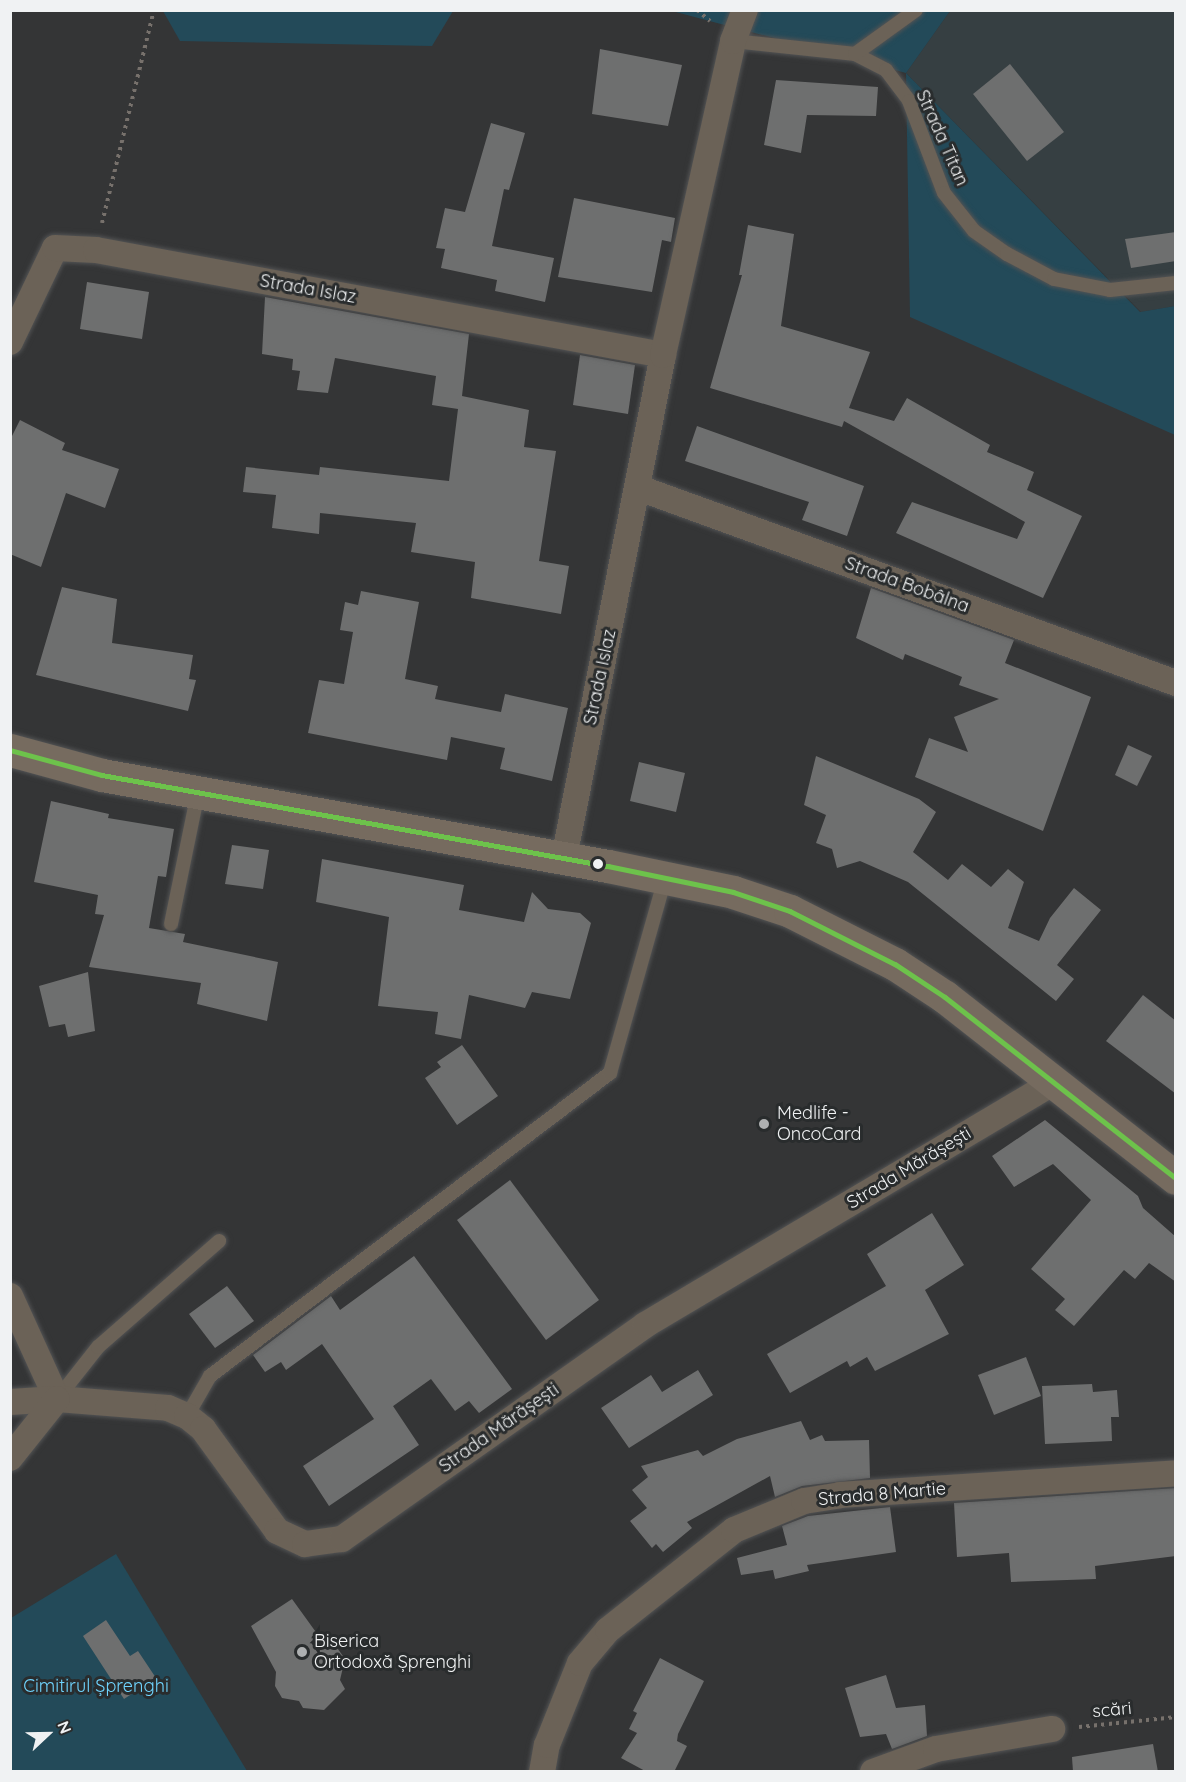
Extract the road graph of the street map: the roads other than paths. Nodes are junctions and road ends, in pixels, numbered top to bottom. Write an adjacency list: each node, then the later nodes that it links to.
1 (744, 10): 3 (street, Strada Islaz)
2 (916, 10): 4 (lane)
3 (734, 41): 4 (lane, Strada Titan); 7 (street, Strada Islaz)
4 (855, 54): 5 (lane, Strada Titan)
5 (1176, 283)
6 (10, 342): 7 (street, Strada Islaz)
7 (663, 355): 8 (street, Strada Islaz)
8 (639, 488): 9 (street, Strada Bobâlna); 12 (street, Strada Islaz)
9 (1176, 683)
10 (10, 750): 11 (street)
11 (198, 791): 12 (street); 14 (lane)
12 (564, 858): 13 (street)
13 (665, 878): 15 (street); 21 (lane)
14 (171, 924)
15 (1053, 1083): 16 (street); 21 (street, Strada Mărășești)
16 (1176, 1178)
17 (219, 1241): 19 (lane)
18 (10, 1296): 19 (street)
19 (57, 1399): 20 (street, Strada Mărășești); 21 (street, Strada Mărășești); 22 (street)
20 (10, 1402)
21 (187, 1416)
22 (10, 1458)
23 (1176, 1473): 25 (street, Strada 8 Martie)
24 (1052, 1729): 26 (street)
25 (542, 1772)
26 (873, 1772)

